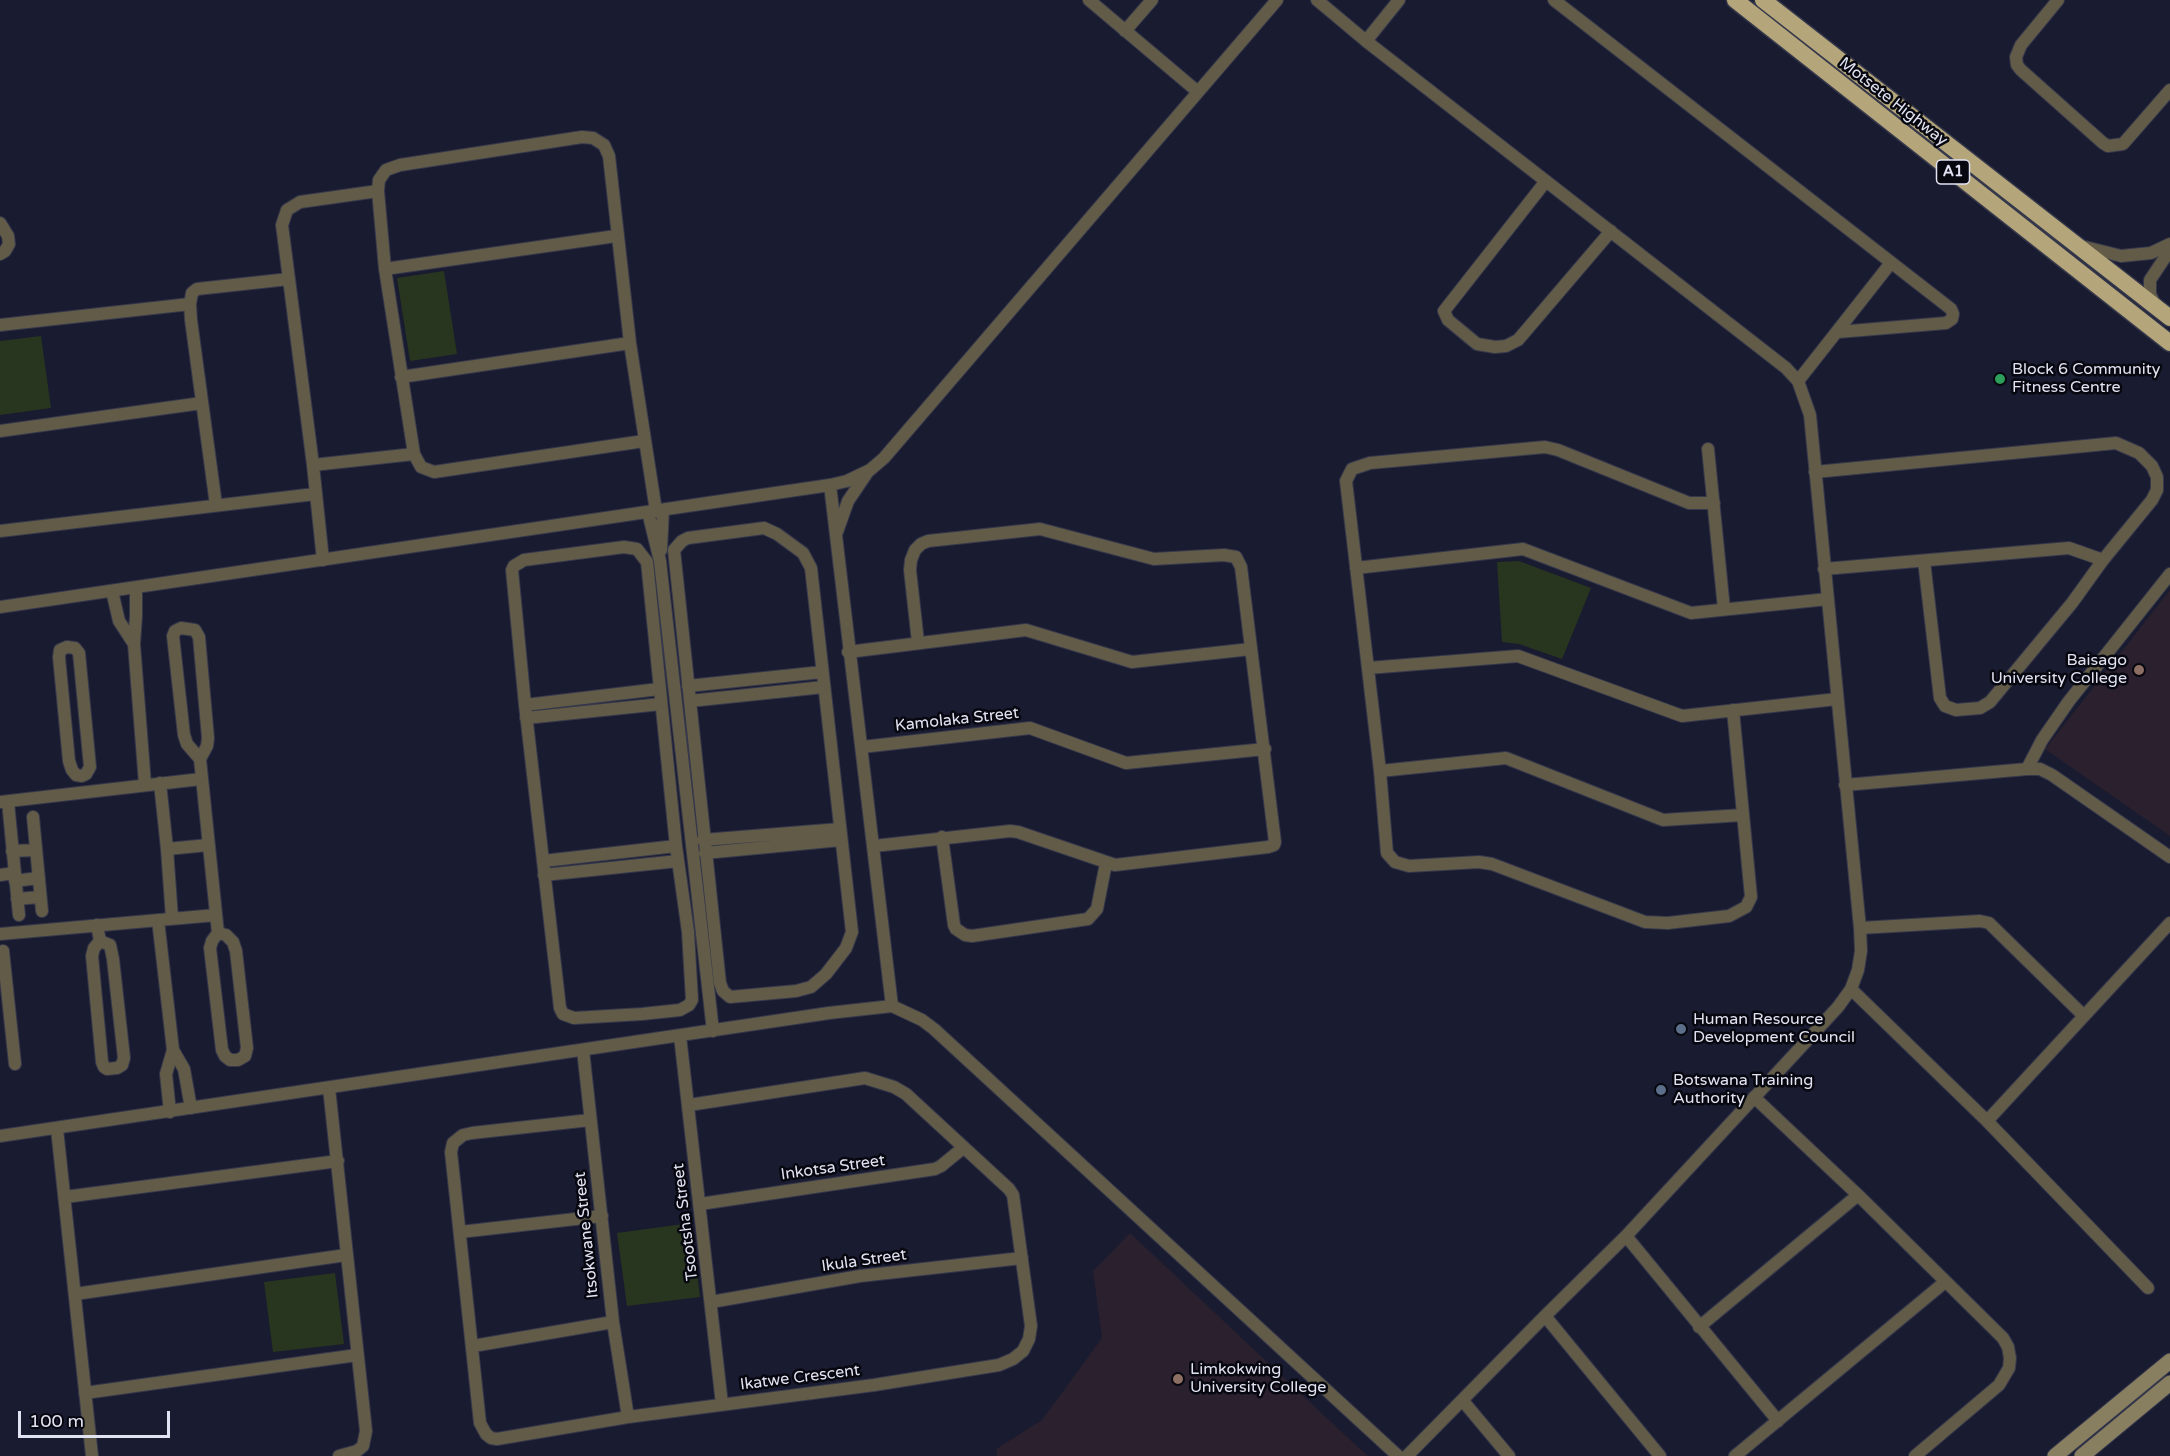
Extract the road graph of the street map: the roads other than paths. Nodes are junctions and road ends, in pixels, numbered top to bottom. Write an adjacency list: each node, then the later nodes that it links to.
1 (1089, 0): 10 (street)
2 (1152, 0): 10 (street)
3 (1277, 0): 13 (street)
4 (1317, 0): 11 (street)
5 (1399, 0): 11 (street)
6 (1554, 0): 23 (street)
7 (1735, 0): 32 (highway, Motsete Highway / A1)
8 (1763, 0): 20 (highway, Motsete Highway / A1)
9 (2058, 0): 12 (street)
10 (1125, 31): 13 (street)
11 (1366, 41): 14 (street)
12 (2170, 90)
13 (1198, 92): 41 (street)
14 (1546, 181): 17 (street); 17 (street)
15 (378, 191): 18 (street); 24 (street); 25 (street)
16 (0, 223): 22 (street)
17 (1611, 231): 34 (street)
18 (616, 236): 24 (street); 31 (street)
19 (2170, 244): 20 (street)
20 (2080, 245): 27 (highway, Motsete Highway / A1)
21 (2170, 250): 27 (street)
22 (0, 254)
23 (1890, 264): 30 (street); 30 (street)
24 (385, 269): 33 (street)
25 (289, 279): 26 (street); 40 (street)
26 (190, 304): 29 (street); 35 (street)
27 (2155, 306): 28 (highway, Motsete Highway / A1)
28 (2170, 318)
29 (0, 325)
30 (1838, 332): 34 (street)
31 (630, 343): 33 (street); 37 (street)
32 (2170, 344)
33 (401, 377): 39 (street)
34 (1798, 381): 42 (street)
35 (202, 403): 36 (street); 46 (street)
36 (0, 431)
37 (644, 441): 39 (street); 47 (street)
38 (1708, 449): 45 (street)
39 (414, 454): 40 (street)
40 (313, 465): 44 (street)
41 (870, 470): 43 (street); 49 (street)
42 (1815, 472): 51 (street); 54 (street)
43 (830, 485): 47 (street); 49 (street)
44 (315, 494): 46 (street); 50 (street)
45 (1714, 503): 53 (street); 60 (street)
46 (216, 505): 48 (street)
47 (656, 511): 50 (street); 61 (street)
48 (0, 531)
49 (835, 535): 66 (street)
50 (322, 560): 56 (street)
51 (2103, 560): 52 (street); 52 (street)
52 (1924, 561): 54 (street)
53 (1356, 568): 60 (street); 67 (street)
54 (1824, 569): 58 (street)
55 (2170, 574): 83 (street)
56 (136, 588): 57 (street); 64 (street)
57 (112, 591): 59 (street); 64 (street)
58 (1828, 599): 60 (street); 72 (street)
59 (0, 607)
60 (1724, 609)
61 (673, 614): 62 (street); 68 (street); 69 (street); 84 (street)
62 (652, 617): 71 (street); 75 (street)
63 (918, 642): 65 (street); 65 (street); 66 (street)
64 (134, 644): 90 (street)
65 (1251, 649): 81 (street)
66 (848, 652): 80 (street)
67 (1368, 668): 78 (street); 85 (street)
68 (822, 672): 69 (street); 70 (street)
69 (688, 686): 73 (street)
70 (824, 687): 73 (street); 97 (street)
71 (659, 689): 74 (street); 75 (street)
72 (1837, 699): 78 (street); 91 (street)
73 (690, 701): 84 (street)
74 (661, 704): 79 (street); 86 (street)
75 (525, 705): 79 (street)
76 (84, 707): 77 (street); 77 (street); 87 (street)
77 (64, 709): 87 (street)
78 (1733, 710): 94 (street)
79 (526, 718): 109 (street)
80 (862, 747): 81 (street, Kamolaka Street); 103 (street)
81 (1264, 749): 111 (street)
82 (200, 759): 82 (street); 88 (street)
83 (2027, 769): 91 (street); 108 (street)
84 (690, 771): 86 (street); 100 (street); 126 (street)
85 (1380, 771): 94 (street); 94 (street)
86 (669, 774): 102 (street)
87 (82, 776): 92 (street)
88 (201, 779): 89 (street); 101 (street)
89 (160, 783): 90 (street); 104 (street)
90 (145, 784): 92 (street)
91 (1845, 785): 125 (street)
92 (84, 792): 93 (street)
93 (4, 802): 98 (street)
94 (1743, 815)
95 (33, 817): 96 (street)
96 (34, 835): 98 (street); 105 (street)
97 (841, 835): 100 (street); 106 (street); 126 (street)
98 (11, 836): 107 (street)
99 (942, 837): 103 (street); 111 (street); 111 (street)
100 (703, 840): 106 (street)
101 (208, 845): 104 (street); 120 (street)
102 (676, 846): 109 (street); 110 (street)
103 (874, 846): 134 (street)
104 (167, 849): 121 (street)
105 (36, 850): 107 (street); 115 (street)
106 (705, 853): 126 (street)
107 (8, 857): 114 (street)
108 (2170, 857)
109 (543, 861): 113 (street)
110 (678, 861): 113 (street); 127 (street)
111 (1106, 863)
112 (0, 874): 114 (street)
113 (544, 875): 127 (street)
114 (14, 877): 115 (street); 117 (street)
115 (38, 878): 116 (street)
116 (40, 897): 117 (street); 118 (street)
117 (17, 899): 119 (street)
118 (42, 911)
119 (19, 915)
120 (216, 915): 121 (street); 128 (street)
121 (172, 918): 122 (street)
122 (158, 920): 124 (street); 140 (street)
123 (2170, 923): 137 (street)
124 (97, 925): 129 (street); 130 (street)
125 (1860, 928): 132 (street); 137 (street)
126 (708, 930): 127 (street); 138 (street)
127 (688, 932)
128 (218, 933): 128 (street)
129 (0, 934)
130 (100, 941): 133 (street); 135 (street)
131 (3, 951): 136 (street)
132 (1851, 988): 144 (street); 149 (street)
133 (118, 1006): 135 (street); 135 (street)
134 (892, 1006): 138 (street); 180 (street)
135 (97, 1008)
136 (5, 1011): 142 (street)
137 (2084, 1016): 149 (street)
138 (713, 1031): 139 (street)
139 (680, 1036): 141 (street); 145 (street, Tsootsha Street)
140 (173, 1050): 146 (street); 147 (street)
141 (583, 1050): 143 (street); 148 (street, Itsokwane Street)
142 (15, 1064)
143 (329, 1088): 146 (street); 153 (street)
144 (1754, 1097): 154 (street); 159 (street)
145 (689, 1105): 152 (street, Ikatwe Crescent); 156 (street, Tsootsha Street)
146 (191, 1108): 147 (street)
147 (171, 1112): 150 (street)
148 (590, 1120): 157 (street, Itsokwane Street); 158 (street, Ikatwe Crescent)
149 (1988, 1120): 163 (street)
150 (57, 1128): 151 (street); 155 (street)
151 (0, 1136)
152 (963, 1148): 156 (street, Inkotsa Street); 161 (street, Ikatwe Crescent)
153 (338, 1161): 155 (street); 160 (street)
154 (1858, 1196): 162 (street); 168 (street)
155 (65, 1197): 164 (street)
156 (700, 1204): 165 (street, Tsootsha Street)
157 (602, 1216): 158 (street); 167 (street, Itsokwane Street)
158 (460, 1232): 169 (street, Ikatwe Crescent)
159 (1626, 1236): 166 (street); 168 (street)
160 (346, 1255): 164 (street); 170 (street)
161 (1022, 1258): 165 (street, Ikula Street); 175 (street, Ikatwe Crescent)
162 (1945, 1282): 177 (street); 185 (street)
163 (2148, 1288)
164 (75, 1294): 173 (street)
165 (711, 1302): 175 (street, Tsootsha Street)
166 (1545, 1316): 174 (street); 183 (street)
167 (613, 1322): 169 (street); 176 (street, Itsokwane Street)
168 (1699, 1327): 177 (street)
169 (473, 1346): 176 (street, Ikatwe Crescent)
170 (357, 1355): 173 (street); 179 (street)
171 (2170, 1361): 186 (main road)
172 (2170, 1383): 187 (main road)
173 (86, 1393): 178 (street)
174 (1462, 1401): 181 (street); 182 (street)
175 (722, 1404): 176 (street, Ikatwe Crescent)
176 (627, 1417)
177 (1778, 1421): 184 (street)
178 (92, 1456)
179 (339, 1456)
180 (1398, 1456)
181 (1407, 1456)
182 (1509, 1456)
183 (1660, 1456)
184 (1735, 1456)
185 (1915, 1456)
186 (2055, 1456)
187 (2082, 1456)

